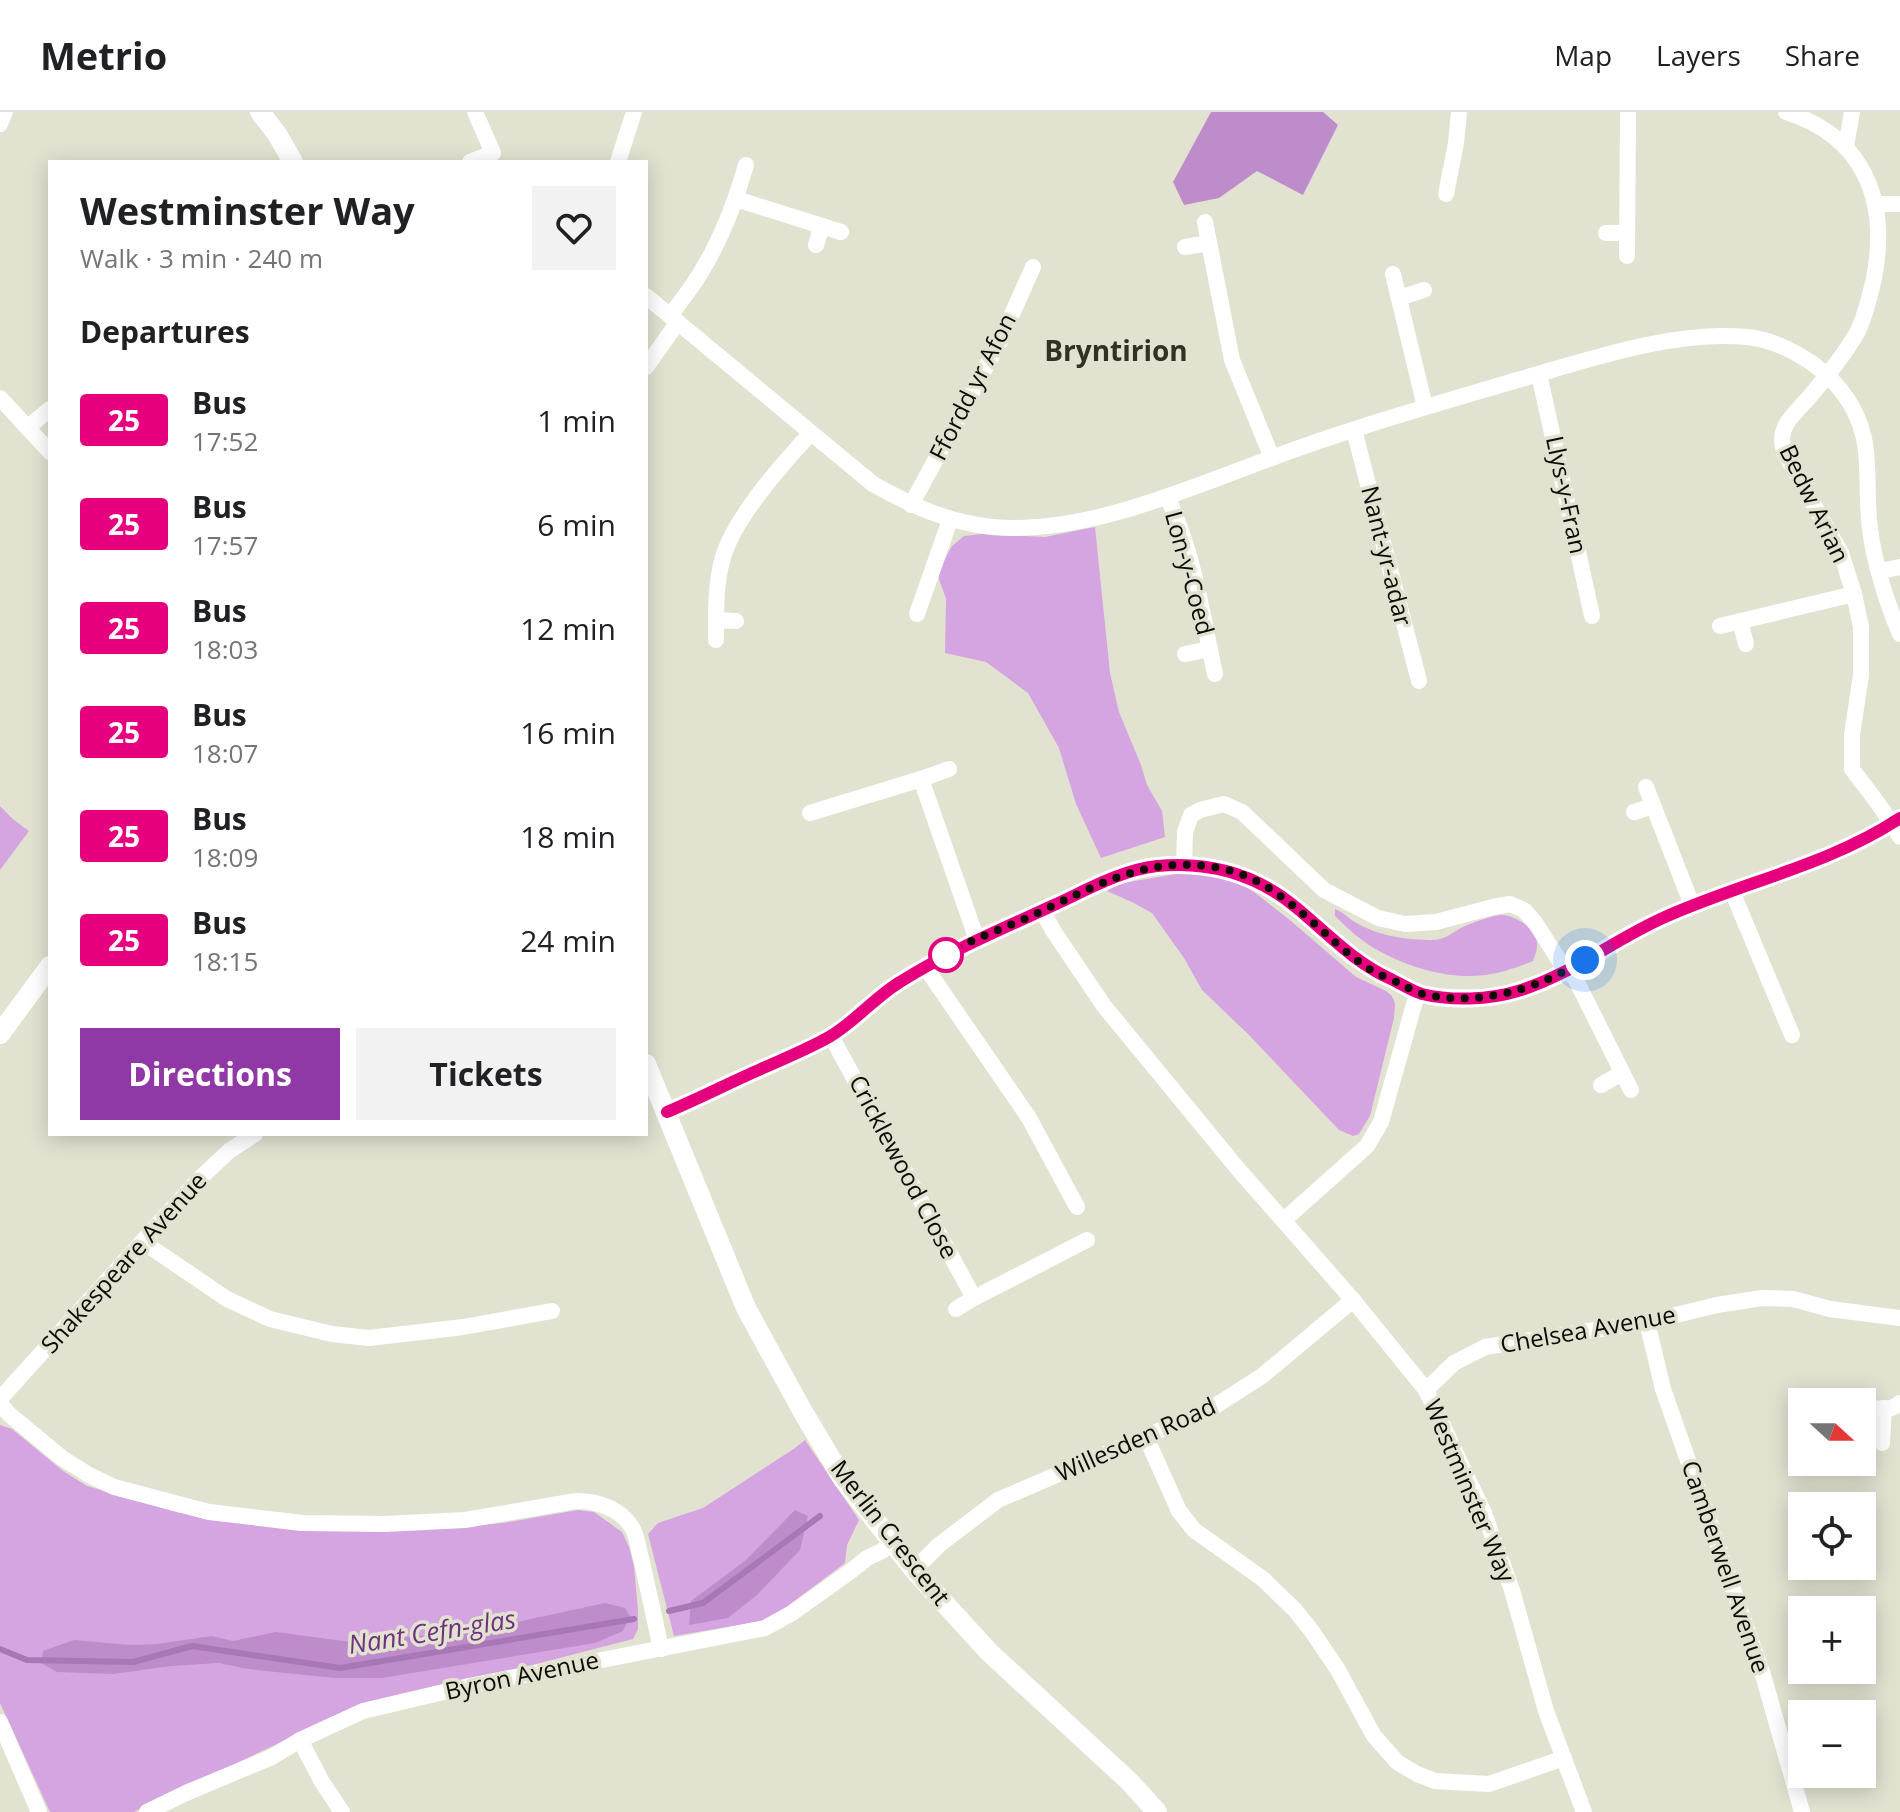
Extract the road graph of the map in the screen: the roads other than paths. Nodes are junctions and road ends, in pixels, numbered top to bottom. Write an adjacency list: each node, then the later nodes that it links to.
1 (5, 112): 9 (street)
2 (260, 112): 11 (street)
3 (475, 112): 12 (street)
4 (634, 112): 13 (street)
5 (1459, 112): 15 (street)
6 (1628, 112): 23 (street)
7 (1786, 112): 10 (street)
8 (1852, 112): 10 (street)
9 (0, 124)
10 (1846, 146): 17 (street)
11 (292, 160)
12 (475, 160)
13 (619, 160)
14 (746, 165): 16 (street)
15 (1446, 194)
16 (736, 199): 20 (street); 33 (street)
17 (1876, 204): 18 (street); 36 (street)
18 (1900, 204)
19 (1205, 222): 24 (street)
20 (822, 226): 21 (street); 25 (street)
21 (841, 232)
22 (1606, 233): 23 (street)
23 (1627, 233): 27 (street)
24 (1209, 243): 26 (street); 44 (street)
25 (816, 245)
26 (1185, 247)
27 (1627, 256)
28 (1033, 267): 46 (street, Ffordd yr Afon)
29 (1393, 274): 32 (street)
30 (1424, 290): 32 (street)
31 (648, 298): 33 (street)
32 (1399, 298): 38 (street)
33 (674, 319): 34 (street); 42 (street)
34 (648, 364)
35 (1539, 374): 36 (street); 38 (street); 52 (street, Llys-y-Fran)
36 (1826, 376): 49 (street); 50 (street, Bedw Arian)
37 (0, 398): 40 (street)
38 (1425, 407): 41 (street)
39 (48, 411): 40 (street)
40 (28, 427): 43 (street)
41 (1354, 430): 44 (street); 63 (street, Nant-yr-adar)
42 (811, 433): 46 (street); 53 (street)
43 (48, 450)
44 (1272, 458): 45 (street)
45 (1167, 497): 47 (street); 60 (street, Lon-y-Coed)
46 (911, 505): 47 (street)
47 (950, 520): 51 (street)
48 (1900, 567): 49 (street)
49 (1880, 571): 57 (street)
50 (1854, 594): 55 (street); 70 (street, Bedw Arian)
51 (917, 614)
52 (1592, 616)
53 (716, 620): 54 (street); 58 (street)
54 (736, 621)
55 (1740, 621): 56 (street); 59 (street)
56 (1720, 626)
57 (1900, 634)
58 (716, 640)
59 (1746, 644)
60 (1210, 649): 61 (street, Lon-y-Coed); 62 (street, Lon-y-Coed)
61 (1185, 654)
62 (1215, 674)
63 (1419, 681)
64 (949, 769): 65 (street)
65 (921, 779): 69 (street); 75 (street)
66 (1646, 787): 67 (street)
67 (1653, 806): 68 (street); 73 (street)
68 (1634, 812)
69 (810, 813)
70 (1897, 826): 72 (street)
71 (1184, 865): 74 (street); 78 (street); 79 (street)
72 (1732, 891): 73 (street); 81 (street)
73 (1692, 905): 78 (street)
74 (1042, 911): 75 (street); 90 (street, Westminster Way)
75 (977, 940): 77 (street)
76 (48, 969): 80 (street)
77 (923, 969): 82 (street); 89 (street)
78 (1566, 971): 79 (street); 83 (street)
79 (1421, 994): 90 (street)
80 (0, 1034)
81 (1792, 1035)
82 (831, 1036): 87 (street); 93 (street, Cricklewood Close)
83 (1622, 1073): 85 (street); 86 (street)
84 (648, 1074): 87 (street, Merlin Crescent)
85 (1601, 1085)
86 (1631, 1090)
87 (667, 1112): 104 (street, Merlin Crescent)
88 (252, 1136): 92 (street, Shakespeare Avenue)
89 (1077, 1207)
90 (1284, 1220): 94 (street, Westminster Way)
91 (1087, 1240): 93 (street)
92 (143, 1242): 96 (street); 100 (street, Shakespeare Avenue)
93 (974, 1298): 95 (street)
94 (1353, 1300): 99 (street, Westminster Way); 102 (street, Willesden Road)
95 (956, 1309)
96 (552, 1311)
97 (1900, 1318): 98 (street, Chelsea Avenue)
98 (1647, 1322): 99 (street, Chelsea Avenue); 115 (street, Camberwell Avenue)
99 (1426, 1390): 109 (street, Westminster Way)
100 (0, 1402): 106 (street)
101 (1892, 1406): 103 (street)
102 (1146, 1437): 105 (street, Willesden Road); 109 (street)
103 (1882, 1443)
104 (893, 1542): 105 (street, Merlin Crescent); 106 (street, Byron Avenue)
105 (914, 1570): 113 (street, Merlin Crescent)
106 (661, 1649): 108 (street, Byron Avenue)
107 (0, 1722): 110 (street)
108 (300, 1740): 111 (street, Byron Avenue); 112 (street)
109 (1564, 1758): 114 (street, Westminster Way)
110 (39, 1812)
111 (147, 1812)
112 (342, 1812)
113 (1157, 1812)
114 (1584, 1812)
115 (1802, 1812)

